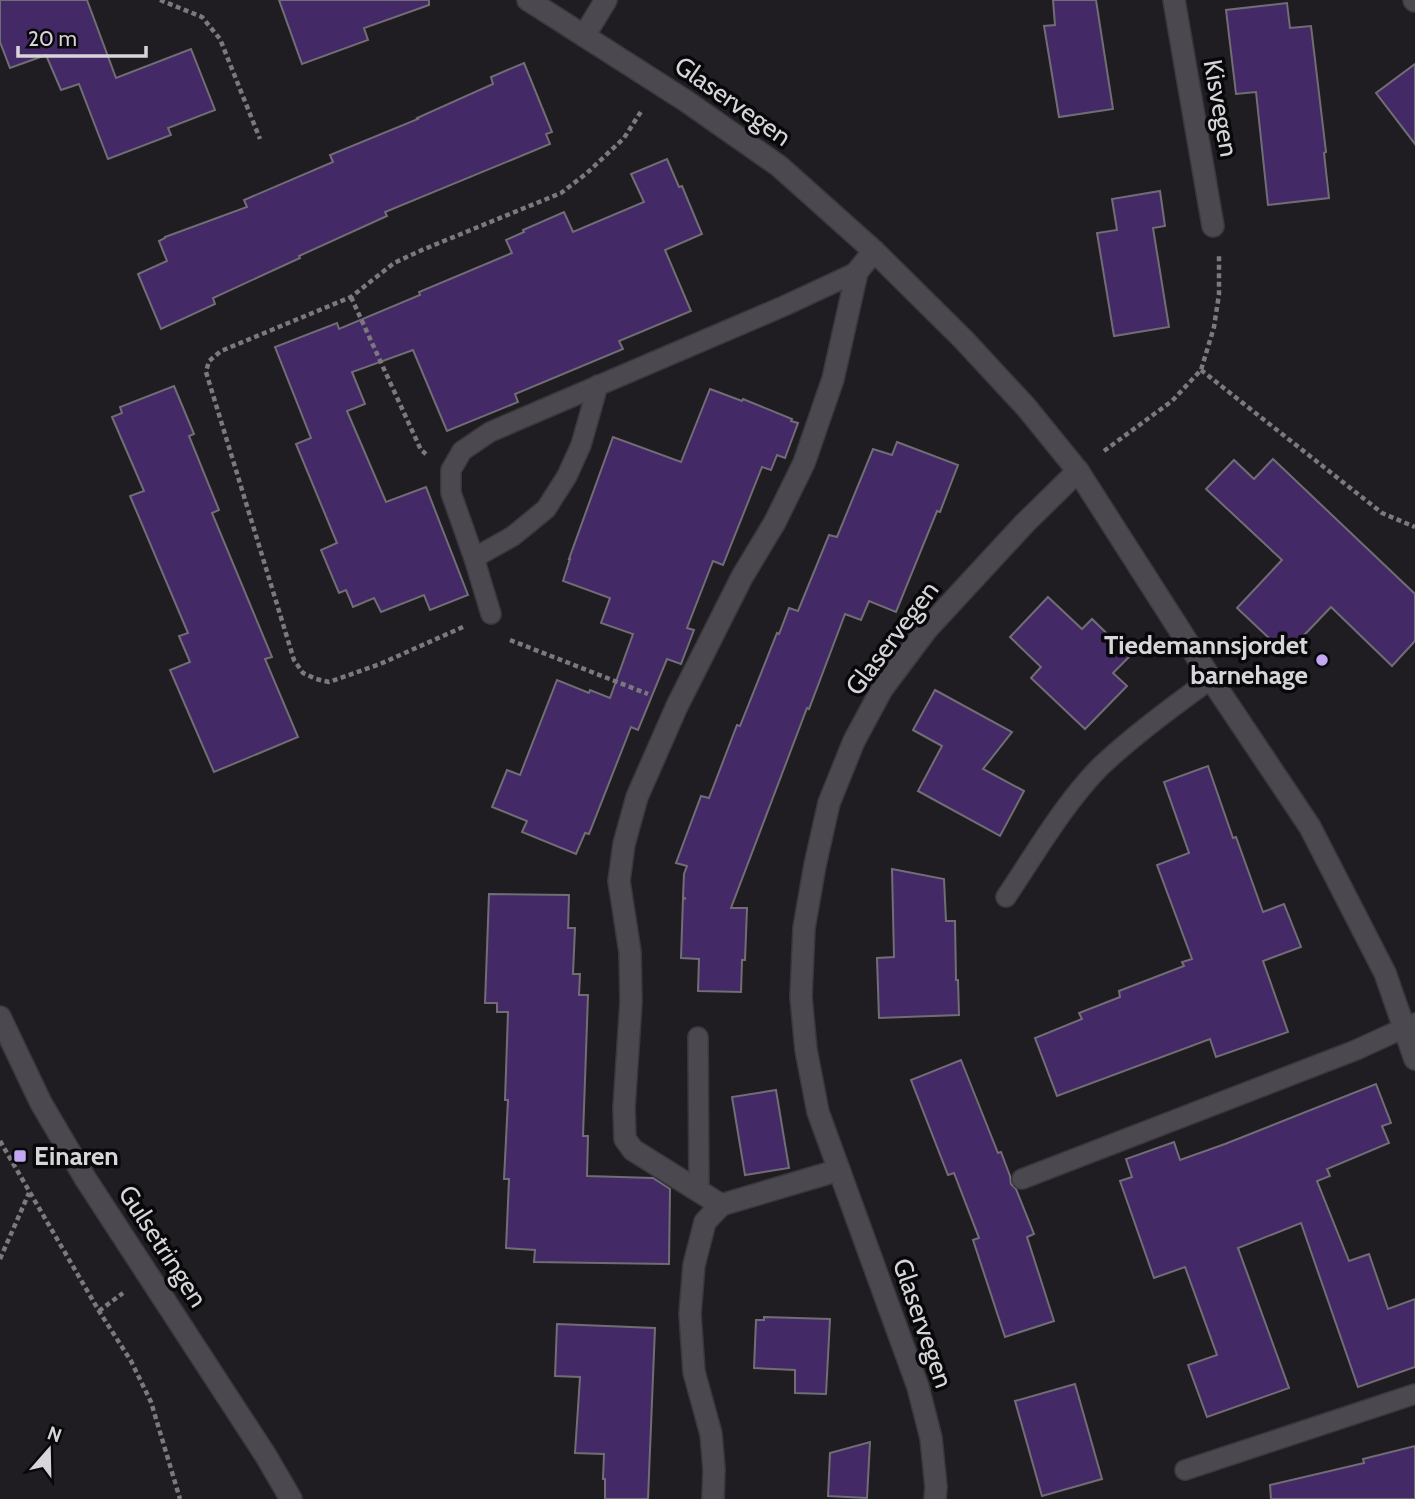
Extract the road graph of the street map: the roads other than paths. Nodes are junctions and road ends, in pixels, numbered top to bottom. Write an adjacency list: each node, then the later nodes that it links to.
1 (528, 0): 4 (street, Glaservegen)
2 (606, 0): 4 (street)
3 (1174, 0): 5 (street, Kisvegen)
4 (584, 36): 6 (street, Glaservegen)
5 (1213, 226)
6 (874, 251): 7 (street); 9 (street, Glaservegen)
7 (857, 272): 8 (lane); 20 (street)
8 (598, 385): 10 (lane); 10 (lane)
9 (1079, 471): 12 (street); 18 (street, Glaservegen)
10 (474, 558): 11 (lane)
11 (491, 614)
12 (1211, 679): 13 (lane); 15 (street)
13 (1006, 897)
14 (0, 1017): 24 (street, Gulsetringen)
15 (1409, 1025): 17 (street); 19 (lane)
16 (698, 1037): 20 (lane)
17 (1415, 1059)
18 (839, 1170): 21 (street); 26 (street, Glaservegen)
19 (1022, 1178)
20 (699, 1191): 21 (street)
21 (720, 1205): 25 (street)
22 (1415, 1394): 23 (lane)
23 (1185, 1471)
24 (291, 1499)
25 (713, 1499)
26 (935, 1499)

